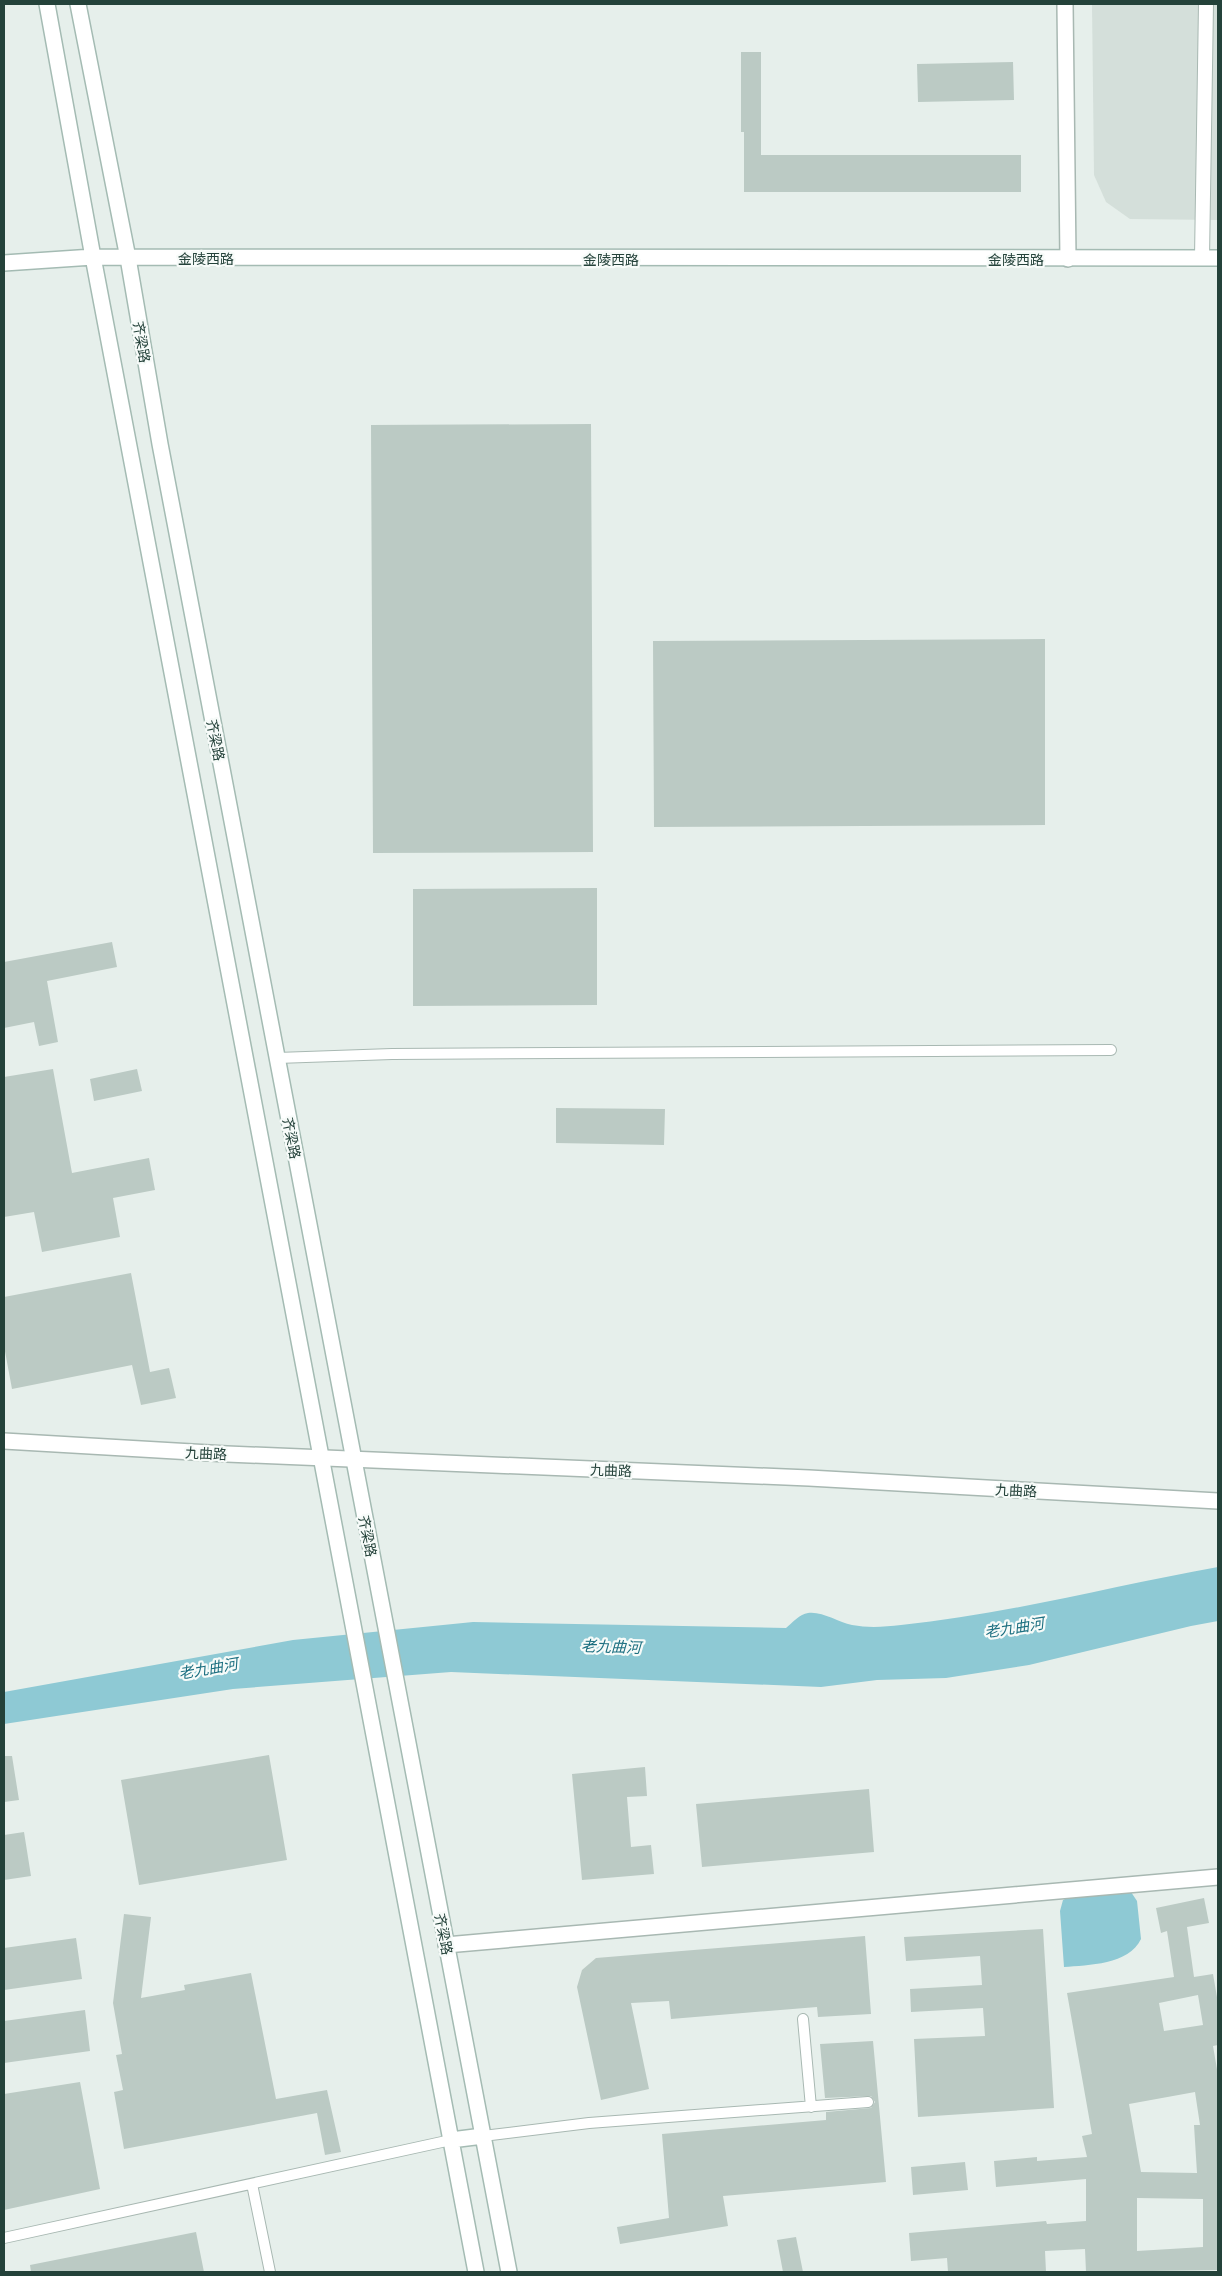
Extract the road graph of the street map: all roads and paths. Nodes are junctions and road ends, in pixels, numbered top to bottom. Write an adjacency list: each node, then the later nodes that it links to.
1 (47, 4): 5 (main road)
2 (78, 4): 6 (main road, 齐梁路)
3 (1065, 4): 9 (main road)
4 (1206, 4): 7 (street)
5 (93, 258): 6 (main road, 金陵西路); 10 (main road, 金陵西路); 14 (main road)
6 (128, 258): 9 (main road, 金陵西路); 12 (main road, 齐梁路)
7 (1202, 258): 8 (main road, 金陵西路); 9 (main road, 金陵西路)
8 (1218, 258)
9 (1068, 259)
10 (4, 263)
11 (1111, 1050): 12 (lane)
12 (277, 1058): 15 (main road, 齐梁路)
13 (4, 1441): 14 (main road, 九曲路)
14 (321, 1458): 15 (main road, 九曲路); 23 (main road)
15 (354, 1459): 16 (main road, 九曲路); 18 (main road, 齐梁路)
16 (1218, 1501)
17 (1218, 1877): 18 (main road)
18 (446, 1945): 22 (main road, 齐梁路)
19 (803, 2019): 21 (lane)
20 (868, 2102): 21 (lane)
21 (811, 2106): 22 (lane)
22 (483, 2136): 23 (main road); 28 (main road, 齐梁路)
23 (451, 2140): 24 (lane); 27 (main road)
24 (252, 2184): 25 (lane); 26 (lane)
25 (4, 2238)
26 (270, 2272)
27 (476, 2272)
28 (509, 2272)

